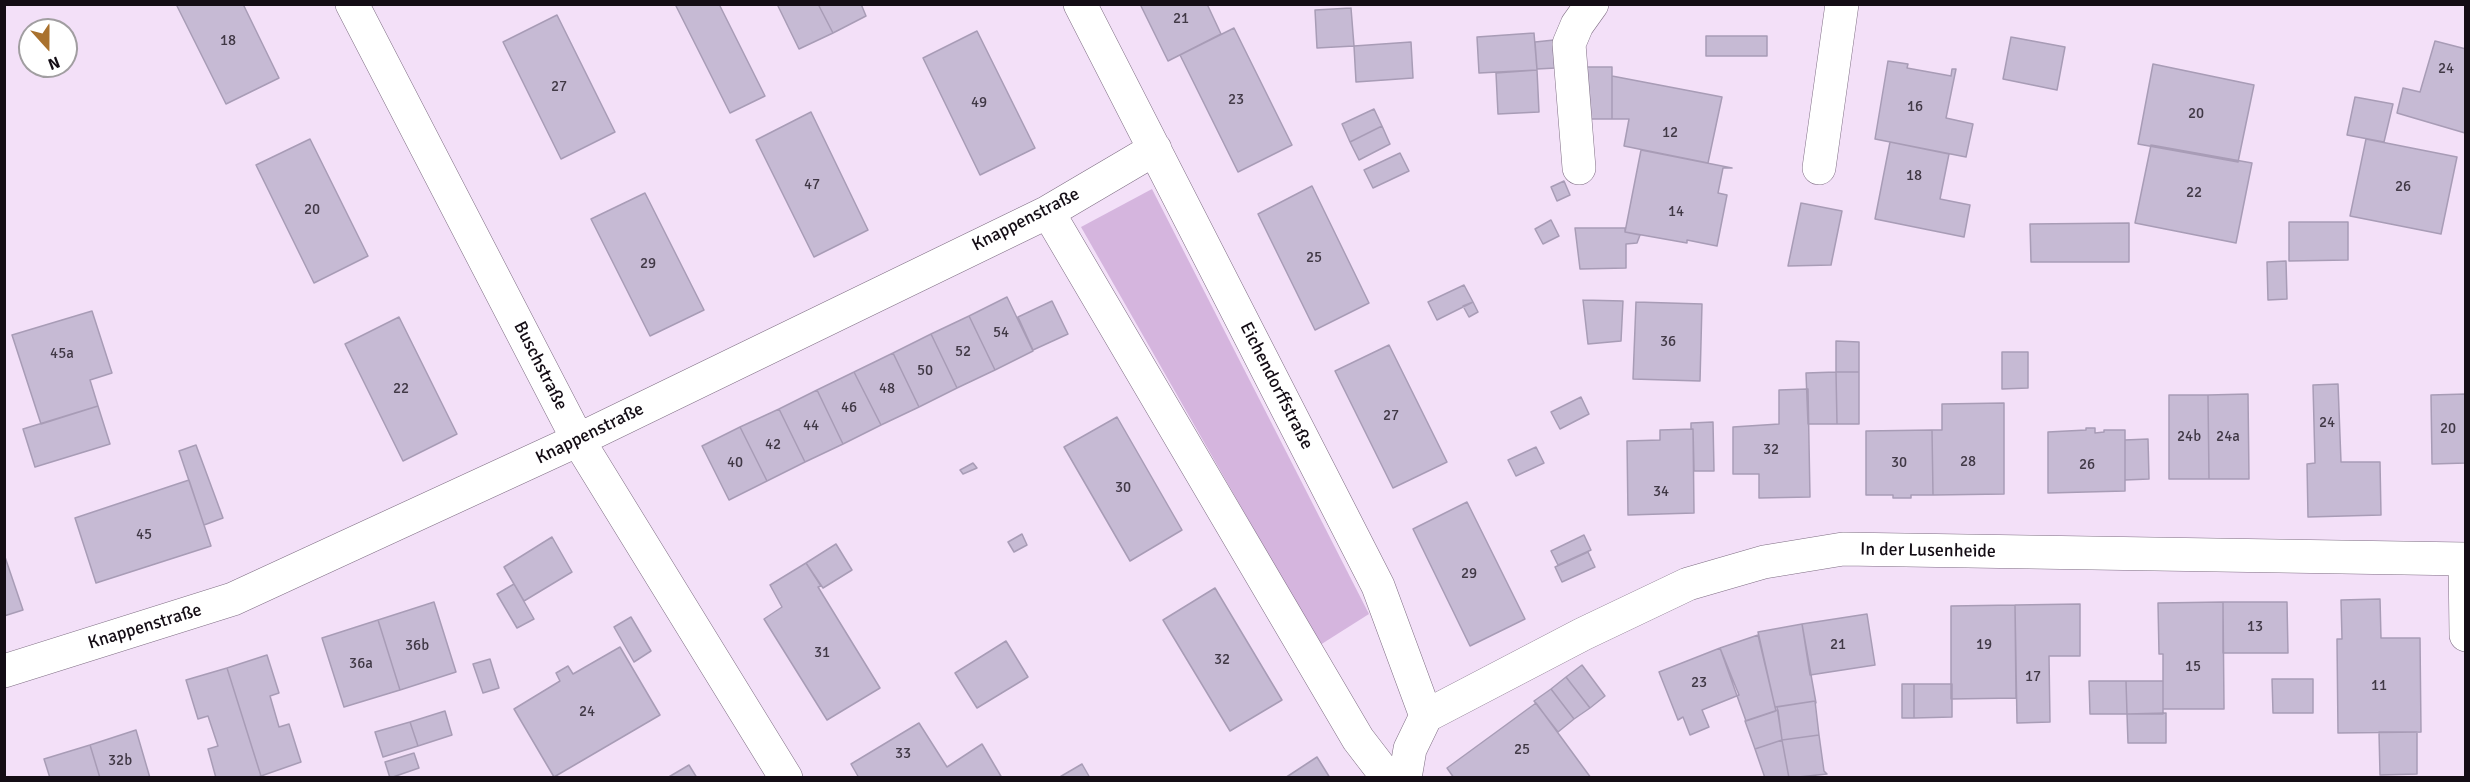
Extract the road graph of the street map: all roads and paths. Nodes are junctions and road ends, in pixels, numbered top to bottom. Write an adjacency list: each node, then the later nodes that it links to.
1 (352, 4): 9 (street, Buschstraße)
2 (1080, 4): 5 (street, Eichendorffstraße)
3 (1592, 4): 6 (street)
4 (1842, 4): 7 (street)
5 (1155, 149): 8 (street, Knappenstraße); 13 (street, Eichendorffstraße)
6 (1579, 168)
7 (1819, 168)
8 (1048, 212): 9 (street, Knappenstraße); 15 (street)
9 (578, 440): 12 (street, Knappenstraße); 14 (street, Buschstraße)
10 (2465, 559): 11 (street); 13 (street, In der Lusenheide)
11 (2466, 635)
12 (4, 671)
13 (1425, 716): 16 (street)
14 (786, 777)
15 (1388, 777)
16 (1405, 777)

